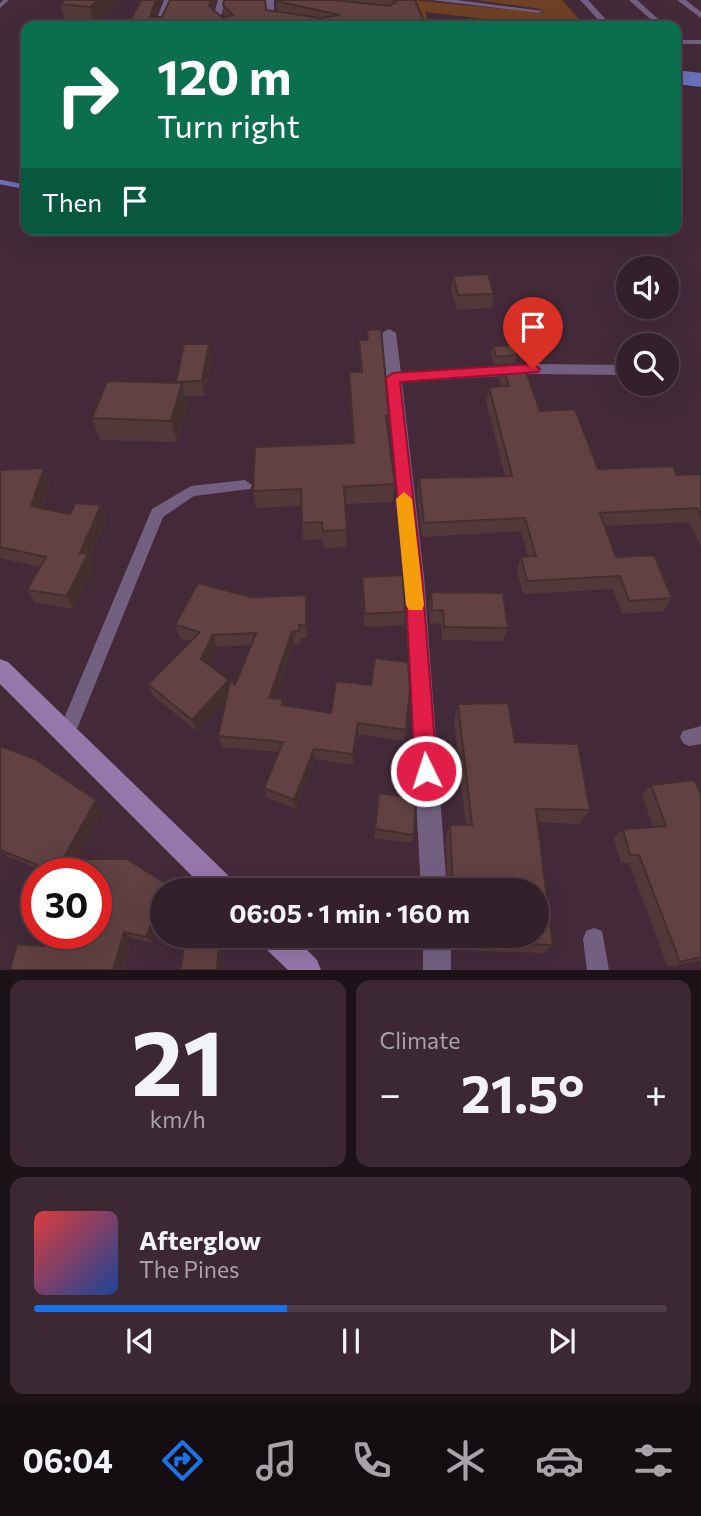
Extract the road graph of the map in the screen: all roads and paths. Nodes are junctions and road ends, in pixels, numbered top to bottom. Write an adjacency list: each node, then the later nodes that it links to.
1 (6, 0): 10 (lane)
2 (167, 0): 13 (street)
3 (222, 0): 14 (street)
4 (270, 0): 15 (street)
5 (435, 0): 9 (street)
6 (584, 0): 16 (street)
7 (633, 0): 17 (street)
8 (681, 0): 12 (street)
9 (470, 2): 11 (street)
10 (0, 6)
11 (539, 11)
12 (701, 16)
13 (160, 21)
14 (222, 21)
15 (301, 21)
16 (603, 21)
17 (656, 21)
18 (681, 41): 19 (street)
19 (701, 42)
20 (389, 333): 22 (street)
21 (616, 370): 22 (street)
22 (393, 378): 27 (street)
23 (245, 485): 25 (lane)
24 (0, 669): 25 (main road)
25 (66, 735): 26 (main road)
26 (213, 878)
27 (433, 878)
28 (594, 939): 33 (lane)
29 (285, 948): 31 (main road)
30 (437, 948): 32 (street)
31 (307, 970)
32 (437, 970)
33 (598, 970)

